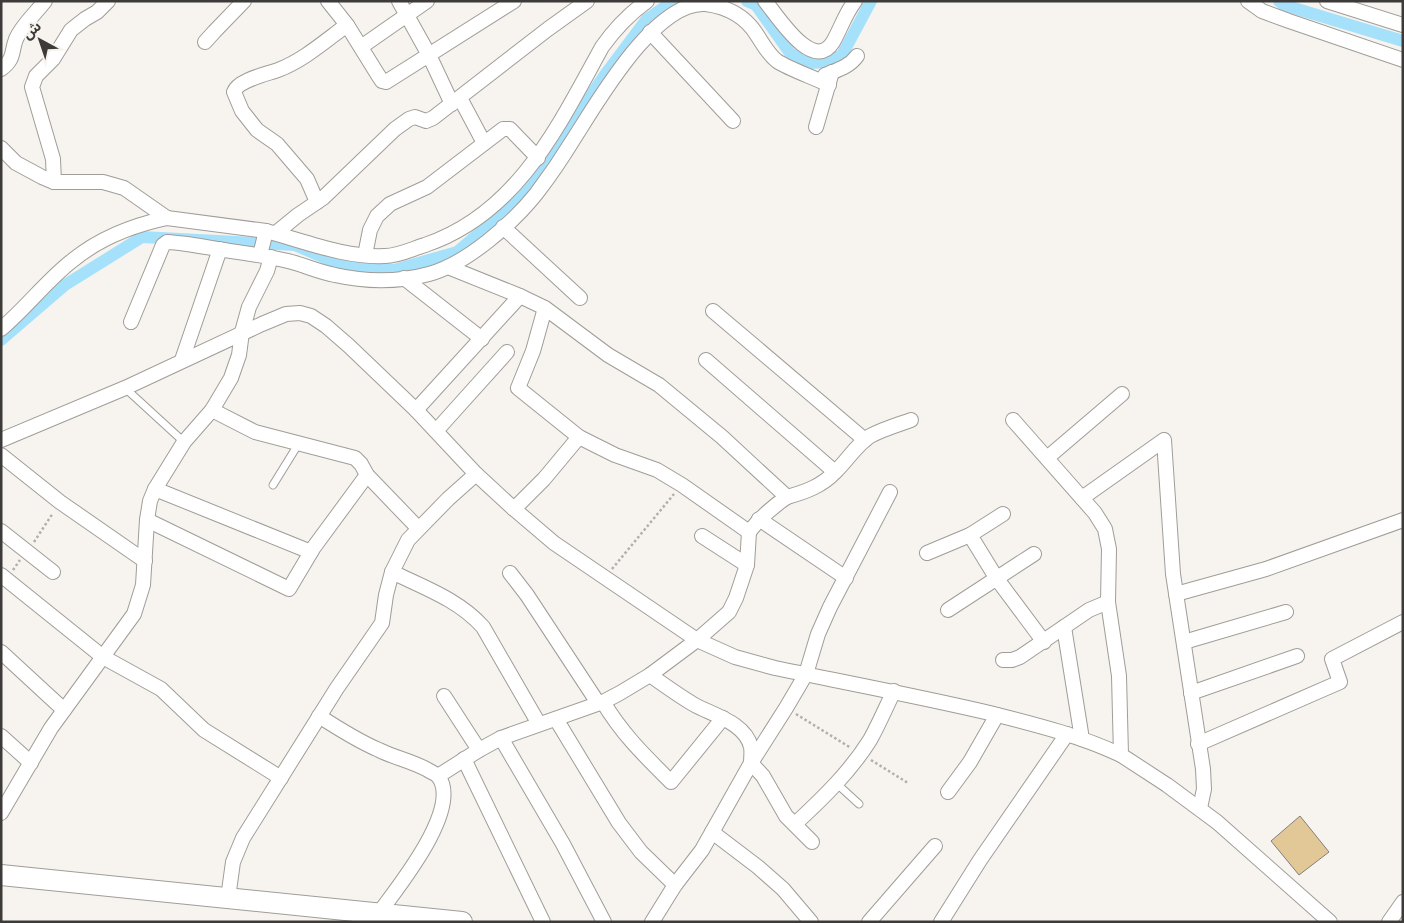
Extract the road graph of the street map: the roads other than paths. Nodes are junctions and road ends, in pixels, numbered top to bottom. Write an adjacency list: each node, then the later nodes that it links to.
1 (45, 1): 23 (street)
2 (108, 1): 31 (street)
3 (244, 1): 18 (street)
4 (399, 1): 14 (street)
5 (427, 1): 14 (street)
6 (514, 1): 20 (street)
7 (587, 1): 25 (street)
8 (647, 1): 30 (street)
9 (765, 1): 10 (street)
10 (855, 1)
11 (1248, 1): 22 (street)
12 (1327, 1): 15 (street)
13 (336, 4): 16 (street)
14 (407, 15): 19 (street); 20 (street)
15 (1403, 24)
16 (347, 25): 19 (street); 32 (street)
17 (650, 32): 24 (street); 26 (street); 34 (street)
18 (205, 42)
19 (361, 47): 20 (street)
20 (430, 55): 25 (street)
21 (857, 56): 24 (street)
22 (1403, 60)
23 (1, 69)
24 (831, 78): 27 (street)
25 (456, 101): 28 (street); 32 (street)
26 (733, 121)
27 (816, 127)
28 (484, 143): 30 (street); 38 (street)
29 (1, 148): 31 (street)
30 (538, 158): 38 (street)
31 (54, 182): 33 (street)
32 (317, 202): 35 (street)
33 (167, 218): 35 (street); 46 (street)
34 (503, 227): 39 (street); 42 (street)
35 (269, 233): 37 (street); 38 (street)
36 (220, 249): 37 (street); 45 (street); 50 (street)
37 (264, 254): 40 (street); 47 (street)
38 (365, 255)
39 (448, 267): 40 (street); 41 (street)
40 (404, 278): 48 (street)
41 (520, 296): 43 (street); 48 (street)
42 (580, 298)
43 (545, 308): 59 (street); 72 (street)
44 (713, 311): 61 (street)
45 (131, 322)
46 (1, 329)
47 (242, 332): 50 (street); 54 (street); 55 (street)
48 (482, 339): 55 (street)
49 (507, 352): 58 (street)
50 (182, 360): 52 (street)
51 (706, 360): 66 (street)
52 (125, 388): 60 (street); 62 (lane)
53 (1122, 394): 65 (street)
54 (212, 410): 62 (street); 63 (street)
55 (416, 410): 58 (street)
56 (910, 420): 61 (street)
57 (1013, 420): 65 (street)
58 (436, 430): 67 (street)
59 (579, 436): 74 (street); 81 (street)
60 (1, 440)
61 (865, 440): 66 (street)
62 (184, 442): 70 (street)
63 (299, 443): 68 (street); 69 (lane)
64 (1, 454): 87 (street)
65 (1047, 458): 73 (street)
66 (836, 472): 72 (street)
67 (476, 474): 74 (street); 79 (street)
68 (367, 475): 79 (street); 84 (street)
69 (274, 485)
70 (154, 489): 77 (street); 84 (street)
71 (890, 492): 93 (street)
72 (787, 497): 76 (street)
73 (1082, 498): 95 (street); 96 (street)
74 (514, 509): 101 (street)
75 (1003, 514): 82 (street)
76 (760, 519): 81 (street); 93 (street)
77 (147, 520): 84 (street); 87 (street)
78 (1403, 520): 95 (street)
79 (418, 528): 90 (street)
80 (1, 531): 89 (street)
81 (749, 532): 88 (street)
82 (970, 535): 85 (street); 94 (street)
83 (702, 536): 88 (street)
84 (311, 552)
85 (927, 554)
86 (1034, 554): 94 (street)
87 (145, 561): 106 (street)
88 (746, 565): 101 (street)
89 (53, 572)
90 (392, 572): 116 (street); 119 (street)
91 (510, 573): 113 (street)
92 (1, 574): 106 (street)
93 (846, 578): 108 (street)
94 (997, 578): 97 (street); 102 (street)
95 (1176, 594): 103 (street)
96 (1108, 602): 100 (street); 126 (street)
97 (948, 610)
98 (1286, 612): 103 (street)
99 (1403, 622): 124 (street)
100 (1064, 627): 102 (street); 123 (street)
101 (697, 640): 108 (street); 109 (street)
102 (1044, 642): 107 (street)
103 (1184, 642): 111 (street)
104 (1, 652): 114 (street)
105 (1297, 656): 111 (street)
106 (103, 657): 114 (street); 131 (street)
107 (1003, 660)
108 (806, 674): 110 (street); 129 (street)
109 (650, 675): 113 (street); 117 (street)
110 (894, 691): 115 (street); 132 (street)
111 (1191, 693): 124 (street)
112 (444, 696): 125 (street)
113 (600, 702): 117 (street); 118 (street)
114 (64, 710): 128 (street)
115 (997, 715): 120 (street); 133 (street)
116 (319, 716): 130 (street); 131 (street)
117 (723, 718): 129 (street)
118 (556, 719): 119 (street); 142 (street)
119 (539, 724): 122 (street)
120 (1067, 734): 123 (street); 152 (street)
121 (1, 736): 128 (street)
122 (501, 738): 125 (street); 148 (street)
123 (1082, 739): 126 (street)
124 (1198, 744): 135 (street)
125 (478, 750): 127 (street)
126 (1121, 755): 135 (street)
127 (464, 760): 130 (street); 147 (street)
128 (31, 763): 136 (street)
129 (751, 763): 137 (street); 138 (street)
130 (438, 776): 145 (street)
131 (281, 778): 143 (street)
132 (836, 783): 134 (lane); 137 (street)
133 (948, 792)
134 (859, 804)
135 (1200, 808): 153 (street)
136 (1, 813)
137 (795, 824): 139 (street)
138 (712, 832): 142 (street); 150 (street)
139 (812, 842)
140 (934, 846): 151 (street)
141 (1, 875): 143 (main road)
142 (675, 886): 149 (street)
143 (228, 898): 145 (main road)
144 (1403, 902): 154 (street)
145 (379, 918): 146 (main road)
146 (462, 922)
147 (543, 922)
148 (604, 922)
149 (652, 922)
150 (811, 922)
151 (869, 922)
152 (940, 922)
153 (1330, 922)
154 (1388, 922)

